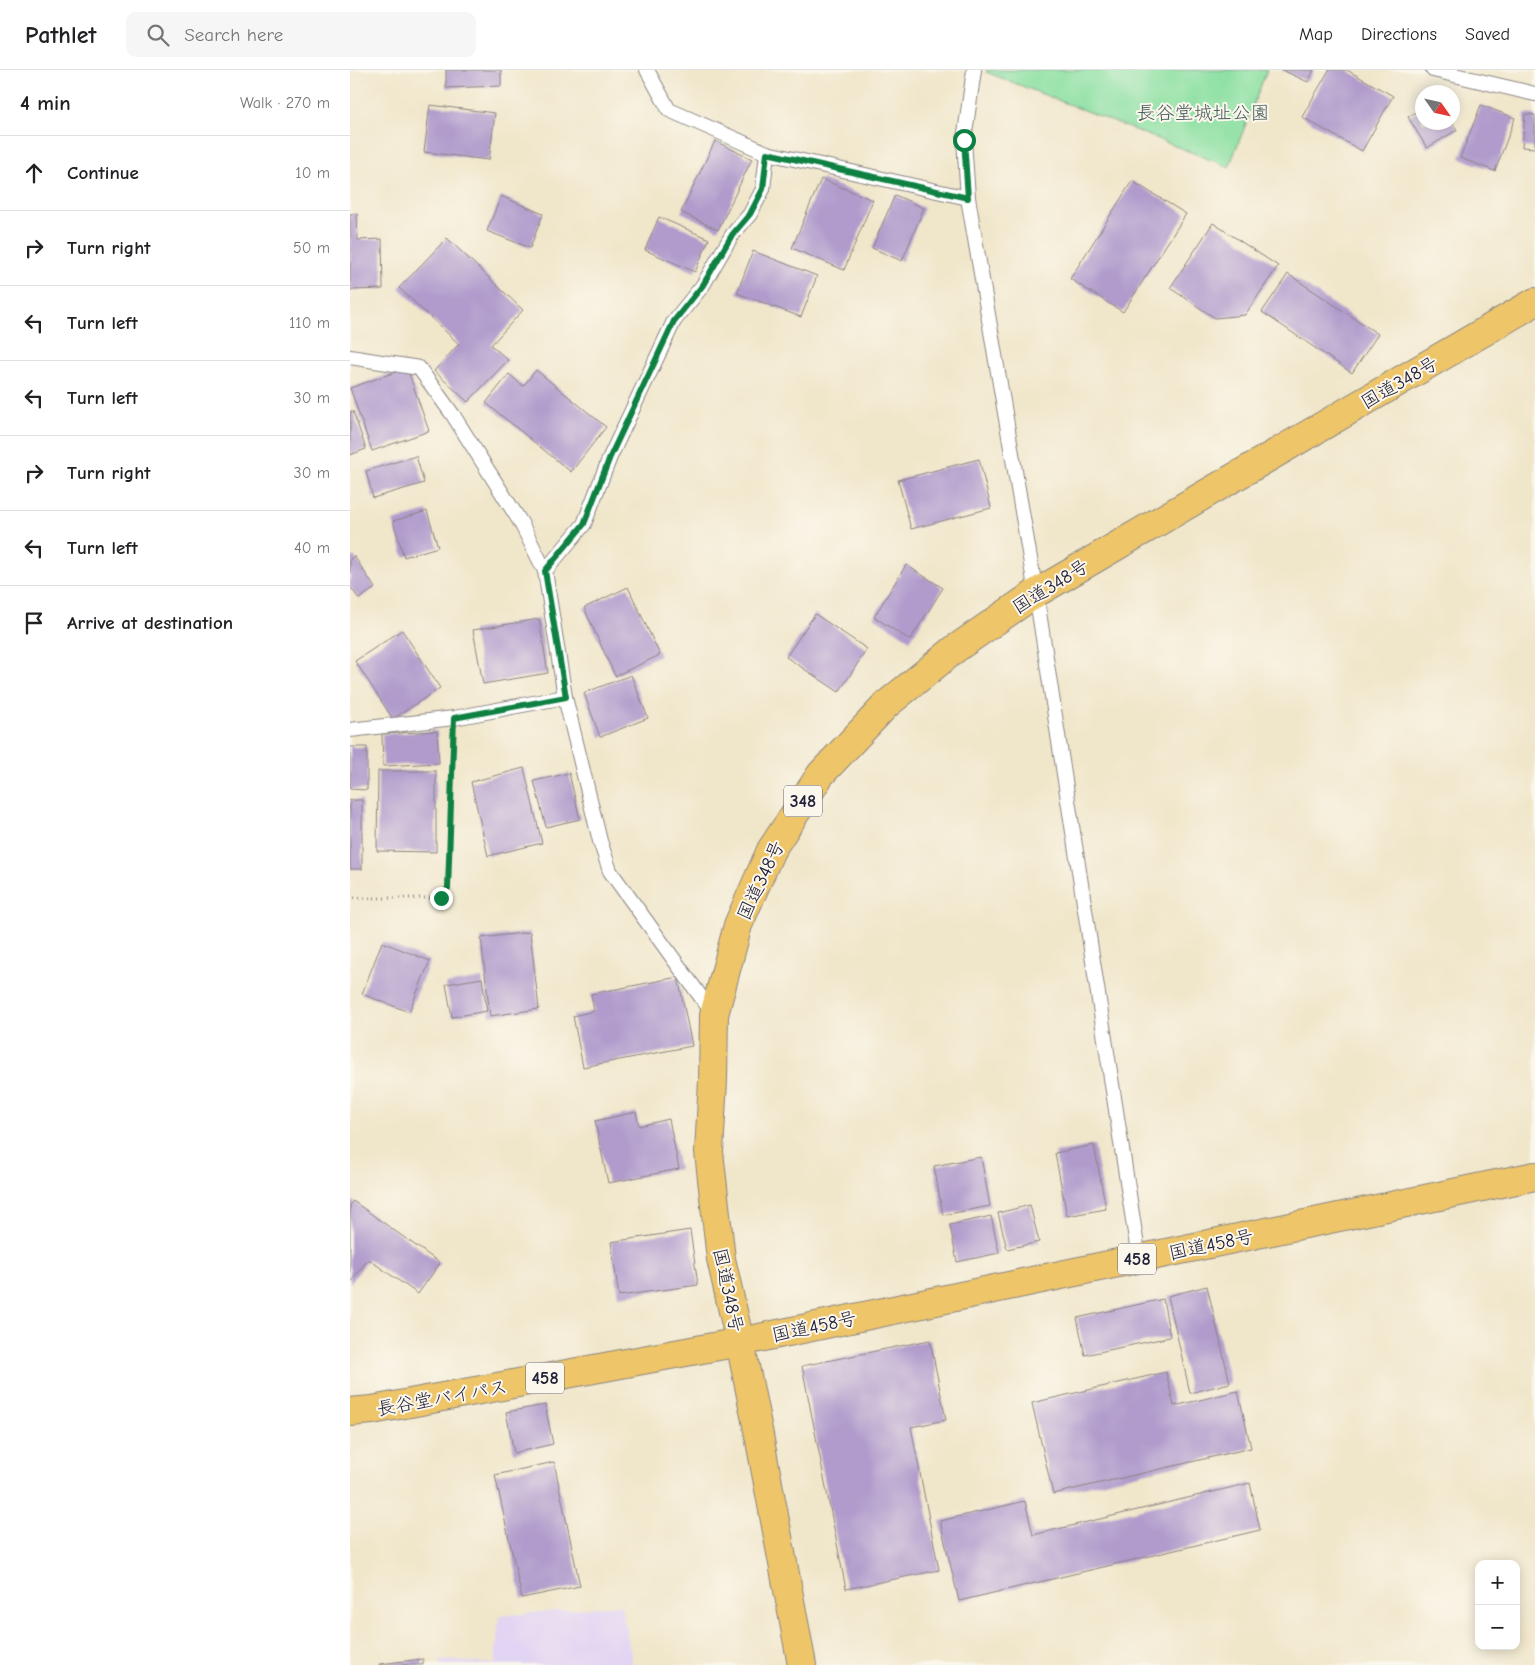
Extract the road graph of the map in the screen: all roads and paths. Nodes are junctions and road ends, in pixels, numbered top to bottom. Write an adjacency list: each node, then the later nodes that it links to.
1 (647, 70): 5 (lane)
2 (974, 70): 6 (lane)
3 (1433, 70): 4 (lane)
4 (1535, 94)
5 (767, 153): 6 (lane); 9 (lane)
6 (968, 198): 10 (lane)
7 (1535, 302): 10 (highway, 国道348号 / 348)
8 (350, 357): 9 (lane)
9 (545, 571): 11 (lane)
10 (1036, 593): 15 (highway, 国道348号 / 348); 17 (lane)
11 (566, 697): 12 (lane); 15 (lane)
12 (454, 718): 13 (lane); 14 (path)
13 (350, 730)
14 (354, 898)
15 (714, 1015): 18 (highway, 国道348号 / 348)
16 (1535, 1176): 17 (highway, 国道458号 / 458)
17 (1139, 1259): 18 (highway, 国道458号 / 458)
18 (740, 1342): 19 (highway, 長谷堂バイパス / 458); 20 (highway, 国道348号 / 348)
19 (350, 1412)
20 (802, 1665)

